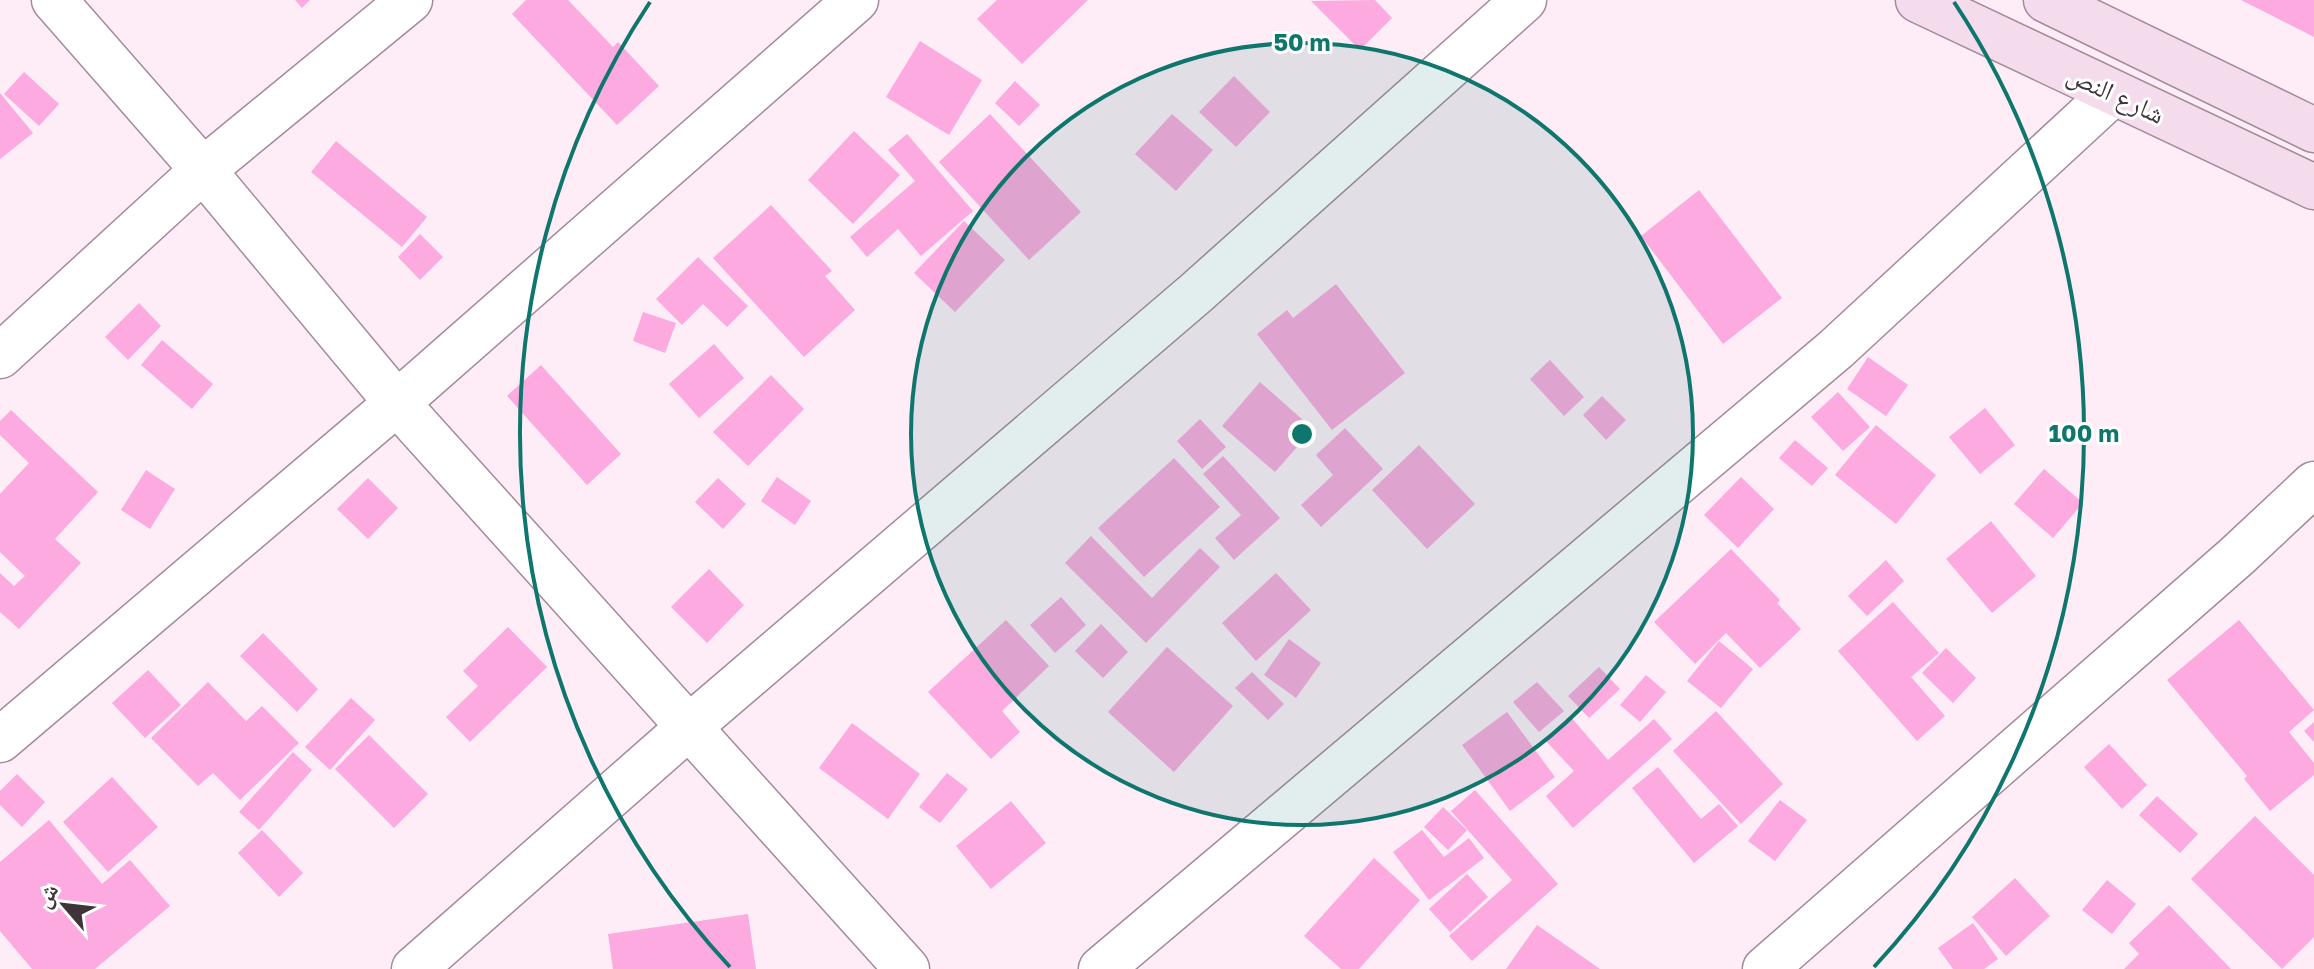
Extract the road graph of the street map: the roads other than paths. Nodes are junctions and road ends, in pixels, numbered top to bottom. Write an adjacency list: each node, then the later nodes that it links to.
1 (54, 0): 9 (street)
2 (410, 0): 9 (street)
3 (856, 0): 12 (street)
4 (1524, 0): 14 (street)
5 (1918, 0): 7 (main road, شارع النص)
6 (2061, 3): 8 (main road, شارع النص)
7 (2113, 93): 10 (main road, شارع النص); 18 (street)
8 (2314, 130)
9 (203, 170): 11 (street); 12 (street)
10 (2314, 187)
11 (0, 356)
12 (397, 403): 14 (street); 15 (street)
13 (2314, 484): 19 (street)
14 (689, 727): 16 (street); 17 (street)
15 (0, 740)
16 (414, 969)
17 (907, 969)
18 (1101, 969)
19 (1765, 969)

